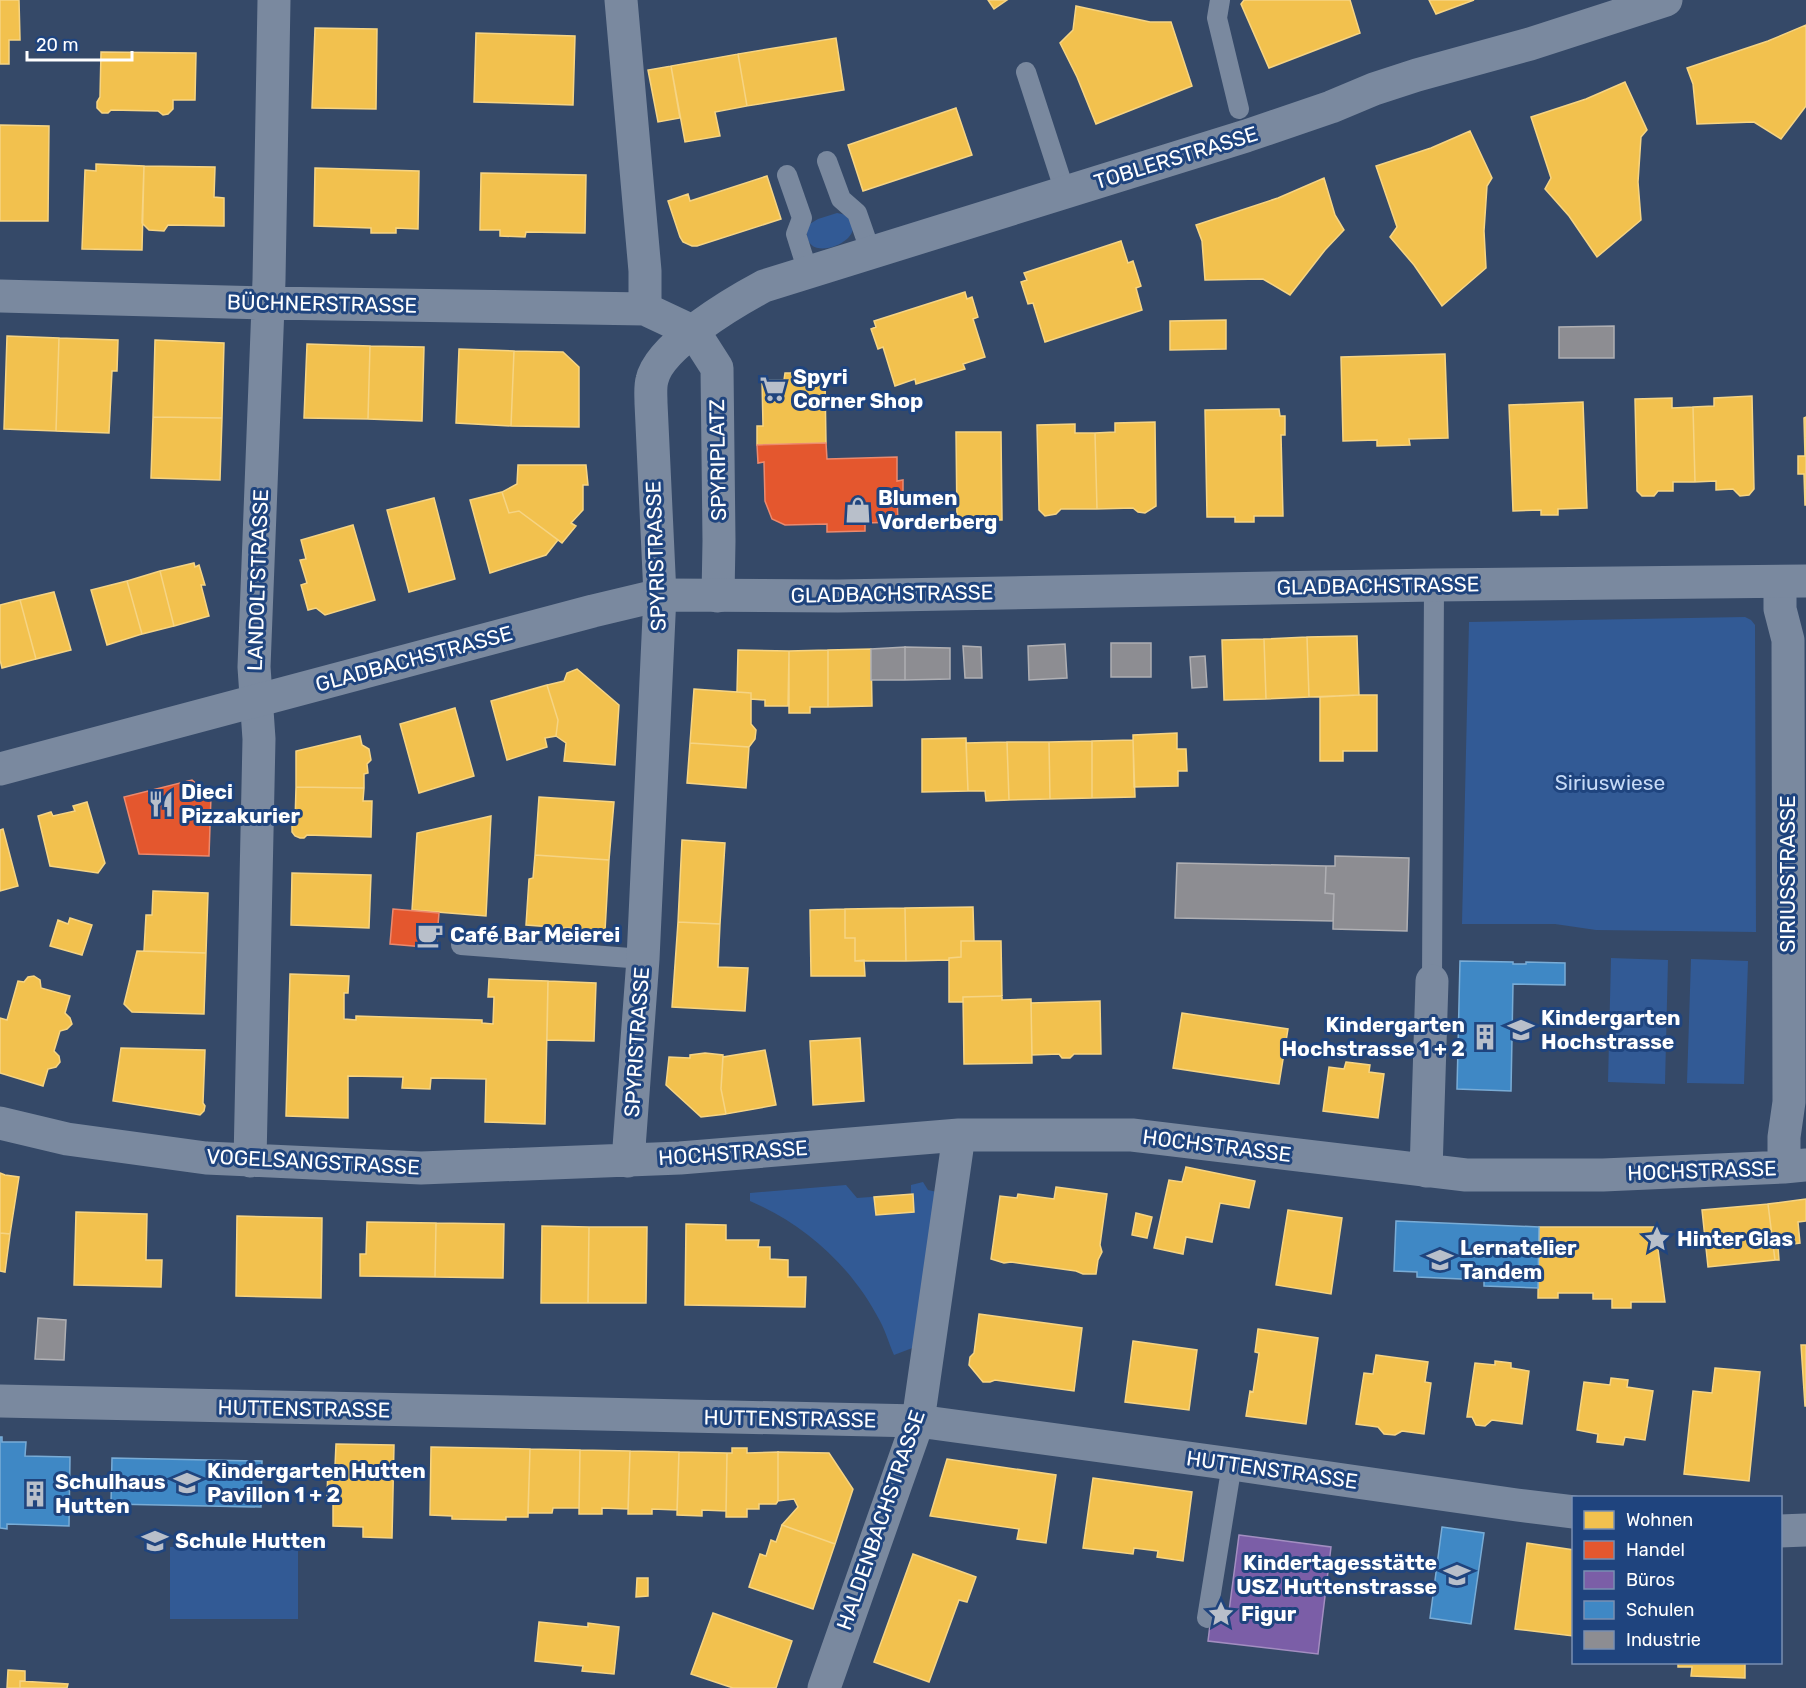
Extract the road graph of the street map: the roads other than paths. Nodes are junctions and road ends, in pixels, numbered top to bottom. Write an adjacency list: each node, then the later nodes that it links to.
1 (274, 0): 13 (street, LANDOLTSTRASSE)
2 (621, 0): 14 (street)
3 (1220, 0): 6 (lane)
4 (1666, 0): 9 (street, TOBLERSTRASSE)
5 (1026, 72): 9 (lane)
6 (1239, 109)
7 (827, 162): 10 (lane)
8 (787, 175): 11 (lane)
9 (1065, 192): 10 (street, TOBLERSTRASSE)
10 (871, 253): 11 (street, TOBLERSTRASSE)
11 (808, 272): 15 (street, TOBLERSTRASSE)
12 (0, 296): 13 (street, BÜCHNERSTRASSE)
13 (268, 303): 14 (street, BÜCHNERSTRASSE); 20 (street, LANDOLTSTRASSE)
14 (645, 309): 15 (street)
15 (694, 332): 18 (street, SPYRISTRASSE); 19 (street, SPYRIPLATZ)
16 (1793, 582): 17 (street, GLADBACHSTRASSE); 29 (street, SIRIUSSTRASSE)
17 (1434, 585): 19 (street, GLADBACHSTRASSE); 24 (lane)
18 (660, 595): 19 (street, GLADBACHSTRASSE); 20 (street, GLADBACHSTRASSE); 23 (street, SPYRISTRASSE)
19 (718, 596)
20 (256, 700): 21 (street, GLADBACHSTRASSE); 27 (street, LANDOLTSTRASSE)
21 (0, 769)
22 (461, 945): 23 (lane)
23 (643, 959): 28 (street, SPYRISTRASSE)
24 (1432, 981): 30 (street)
25 (0, 1123): 27 (street, VOGELSANGSTRASSE)
26 (959, 1135): 28 (street, HOCHSTRASSE); 30 (street, HOCHSTRASSE); 32 (street, HALDENBACHSTRASSE)
27 (250, 1161): 28 (street, VOGELSANGSTRASSE)
28 (628, 1161)
29 (1795, 1166): 30 (street, HOCHSTRASSE)
30 (1426, 1171)
31 (0, 1401): 32 (street, HUTTENSTRASSE)
32 (918, 1421): 33 (street, HUTTENSTRASSE); 38 (street, HALDENBACHSTRASSE)
33 (1232, 1464): 34 (street, HUTTENSTRASSE); 37 (lane)
34 (1572, 1512)
35 (1806, 1530): 36 (street)
36 (1782, 1531)
37 (1208, 1618)
38 (824, 1688)

